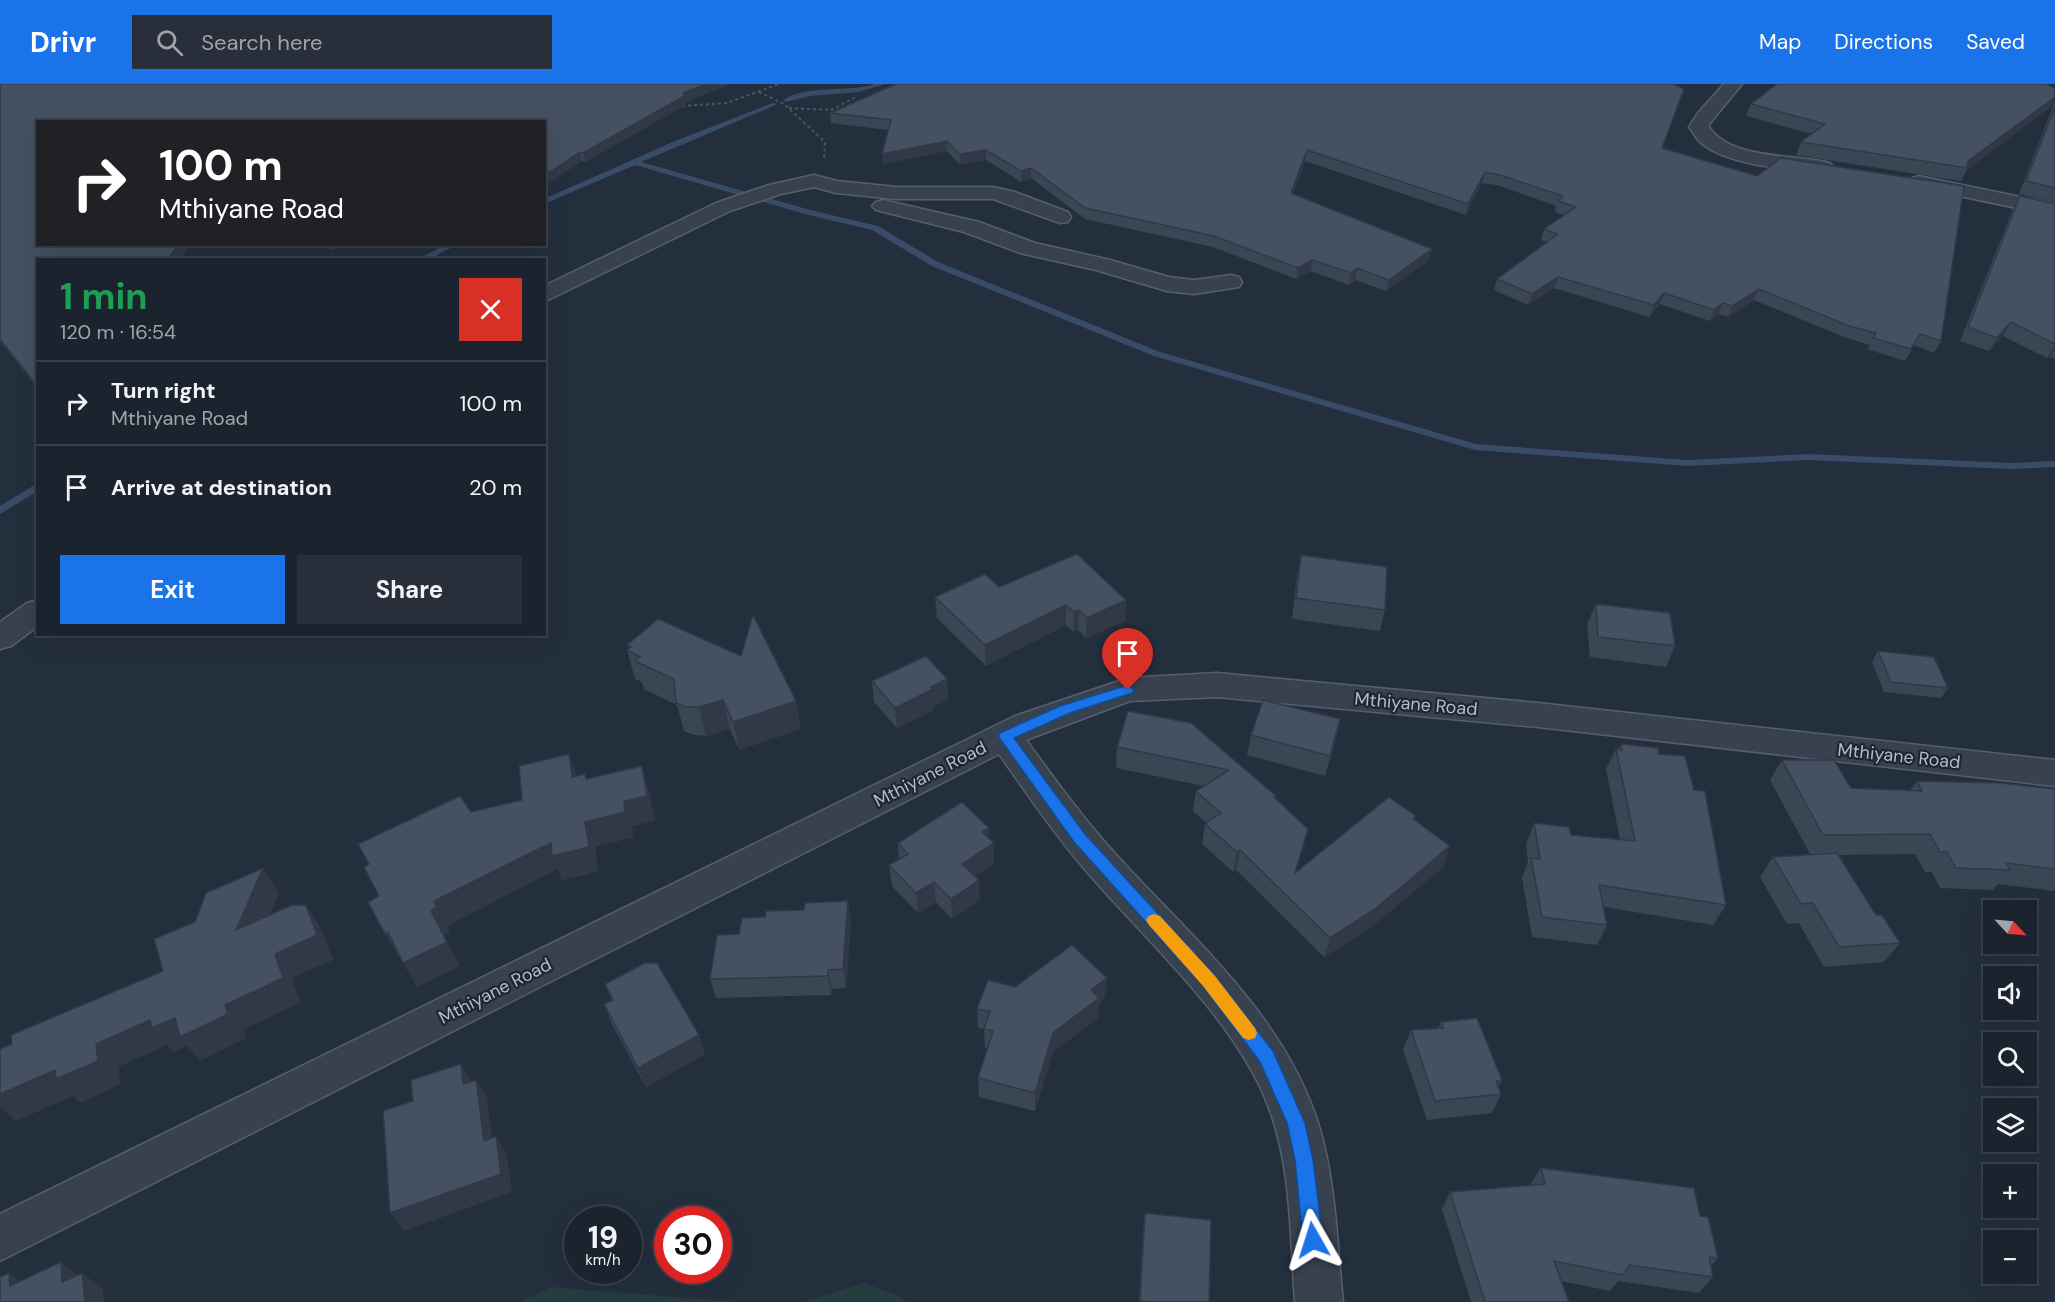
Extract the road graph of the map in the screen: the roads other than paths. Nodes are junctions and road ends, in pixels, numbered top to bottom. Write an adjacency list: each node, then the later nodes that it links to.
1 (1733, 84): 2 (street)
2 (1842, 170)
3 (1898, 178): 5 (street)
4 (810, 182): 6 (street); 7 (street); 8 (street)
5 (2055, 210)
6 (1060, 217)
7 (1231, 282)
8 (546, 295)
9 (36, 611): 10 (street)
10 (0, 638)
11 (1005, 736): 12 (street, Mthiyane Road); 13 (street, Mthiyane Road); 14 (street)
12 (2055, 773)
13 (0, 1238)
14 (1319, 1302)

